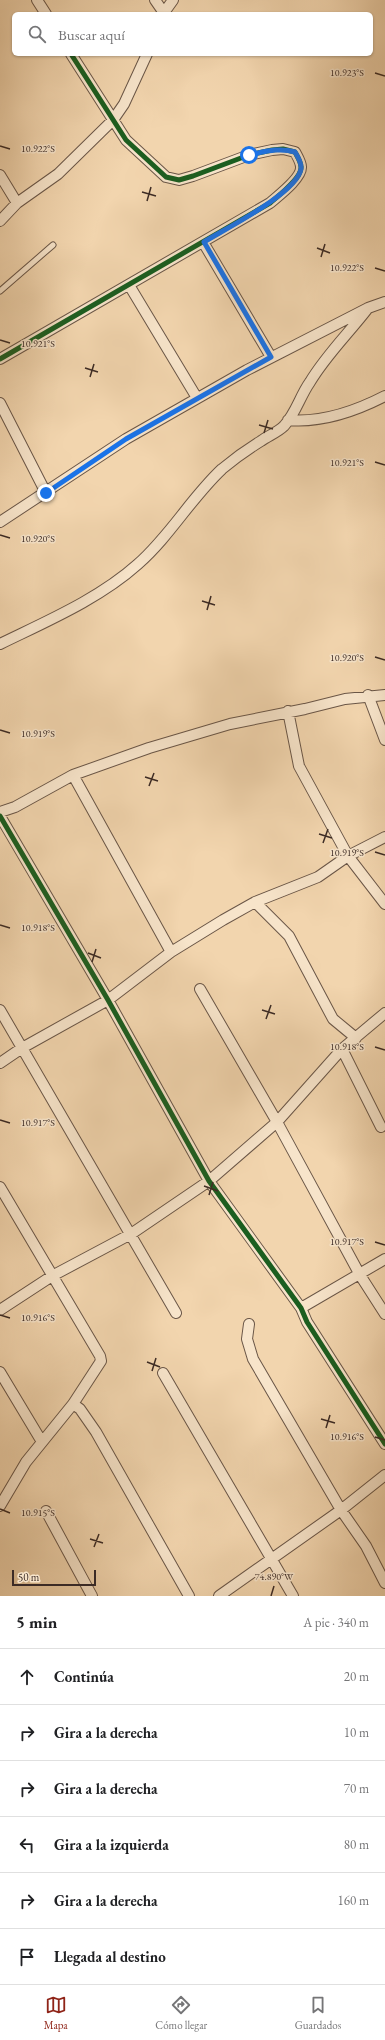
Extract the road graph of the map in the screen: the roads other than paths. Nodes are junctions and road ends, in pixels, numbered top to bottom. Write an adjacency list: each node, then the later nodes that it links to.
1 (37, 0): 4 (street)
2 (155, 0): 5 (street)
3 (173, 0): 6 (street)
4 (45, 12)
5 (163, 12)
6 (165, 12)
7 (72, 56): 9 (street)
8 (146, 56): 9 (street)
9 (113, 120): 11 (street); 13 (street)
10 (0, 175): 11 (street)
11 (17, 203): 12 (street)
12 (0, 221)
13 (204, 242): 15 (street); 19 (street)
14 (53, 245): 16 (lane)
15 (129, 285): 20 (street); 22 (street)
16 (0, 291)
17 (385, 302): 18 (street)
18 (368, 308): 19 (street); 24 (street)
19 (271, 357): 22 (street)
20 (0, 359)
21 (385, 396): 24 (street)
22 (197, 398): 25 (street)
23 (0, 403): 25 (street)
24 (288, 420): 27 (street)
25 (46, 493): 26 (street)
26 (0, 522)
27 (0, 644)
28 (368, 695): 29 (street); 30 (street); 31 (street)
29 (385, 695)
30 (288, 712): 32 (street); 36 (street)
31 (385, 740)
32 (73, 775): 33 (street); 39 (street)
33 (0, 812)
34 (0, 816): 41 (street)
35 (385, 837): 36 (street)
36 (348, 856): 37 (street); 38 (street)
37 (255, 902): 39 (street); 44 (street)
38 (385, 904)
39 (171, 952): 41 (street)
40 (200, 989): 48 (street)
41 (108, 1000): 45 (street); 50 (street)
42 (0, 1010): 45 (street)
43 (385, 1013): 44 (street)
44 (356, 1038): 46 (street)
45 (22, 1048): 47 (street); 52 (street)
46 (342, 1049): 48 (street); 49 (street)
47 (0, 1062)
48 (277, 1122): 50 (street); 54 (street)
49 (380, 1127)
50 (209, 1181): 52 (street); 56 (street)
51 (0, 1187): 55 (street)
52 (131, 1234): 55 (street); 58 (street)
53 (385, 1259): 54 (street)
54 (360, 1275): 56 (street); 59 (street)
55 (52, 1276): 57 (street); 63 (street)
56 (300, 1308): 65 (street)
57 (0, 1310)
58 (176, 1313)
59 (385, 1314)
60 (249, 1324): 68 (street)
61 (0, 1372): 64 (street)
62 (163, 1373): 70 (street)
63 (73, 1404): 64 (street); 73 (street)
64 (42, 1442): 67 (street)
65 (385, 1444)
66 (385, 1475): 68 (street)
67 (0, 1506)
68 (341, 1510): 70 (street); 71 (street)
69 (46, 1511): 72 (street)
70 (273, 1560): 74 (street); 75 (street)
71 (385, 1583)
72 (92, 1596)
73 (189, 1596)
74 (219, 1596)
75 (293, 1596)

